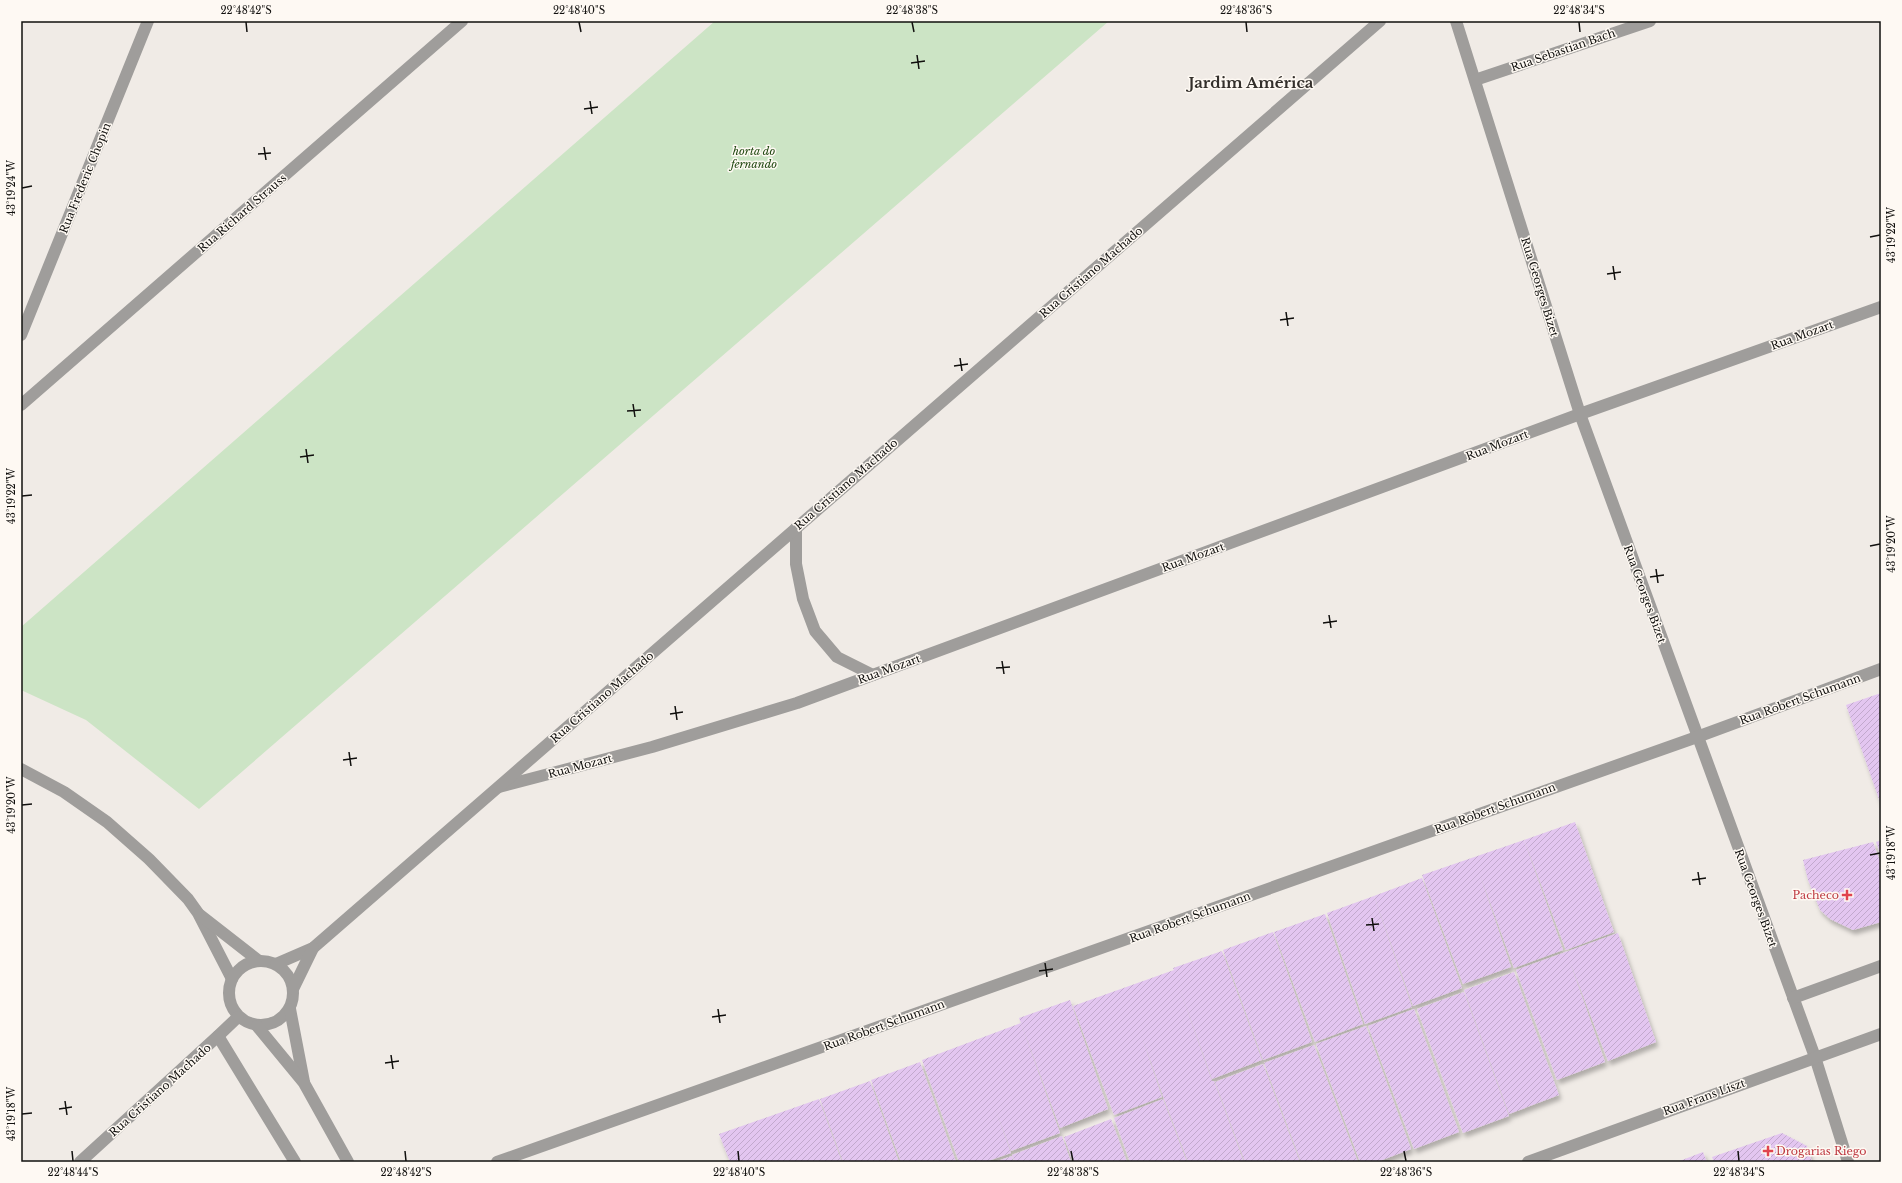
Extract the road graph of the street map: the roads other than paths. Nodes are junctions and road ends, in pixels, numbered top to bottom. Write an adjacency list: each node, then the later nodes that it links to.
1 (148, 21): 8 (street, Rua Frederic Chopin)
2 (462, 21): 9 (street, Rua Richard Strauss)
3 (1380, 21): 11 (street, Rua Cristiano Machado)
4 (1456, 21): 6 (street, Rua Georges Bizet)
5 (1650, 21): 6 (street, Rua Sebastian Bach)
6 (1475, 80): 10 (street, Rua Georges Bizet)
7 (1881, 307): 10 (street, Rua Mozart)
8 (21, 335)
9 (21, 405)
10 (1580, 414): 13 (street, Rua Mozart); 14 (street, Rua Georges Bizet)
11 (796, 528): 13 (street); 16 (street, Rua Cristiano Machado)
12 (1881, 668): 14 (street, Rua Robert Schumann)
13 (873, 675): 16 (street, Rua Mozart)
14 (1697, 737): 24 (street, Rua Georges Bizet); 35 (street, Rua Robert Schumann)
15 (21, 769): 17 (street)
16 (498, 787): 18 (street, Rua Cristiano Machado)
17 (198, 913): 19 (street); 22 (street)
18 (313, 948): 20 (street, Rua Cristiano Machado); 23 (street, Rua Cristiano Machado)
19 (259, 961): 20 (street); 22 (street)
20 (276, 964): 23 (street)
21 (1881, 966): 24 (street)
22 (232, 979): 26 (street)
23 (293, 989): 25 (street)
24 (1793, 998): 30 (street, Rua Georges Bizet)
25 (290, 1009): 27 (street); 31 (street)
26 (238, 1016): 27 (street); 29 (street, Rua Cristiano Machado)
27 (257, 1026): 31 (street)
28 (1881, 1034): 30 (street, Rua Frans Liszt)
29 (218, 1036): 32 (street, Rua Cristiano Machado); 33 (street)
30 (1815, 1057): 36 (street, Rua Frans Liszt); 37 (street, Rua Georges Bizet)
31 (304, 1083): 34 (street)
32 (80, 1162)
33 (296, 1162)
34 (348, 1162)
35 (497, 1162)
36 (1528, 1162)
37 (1848, 1162)

